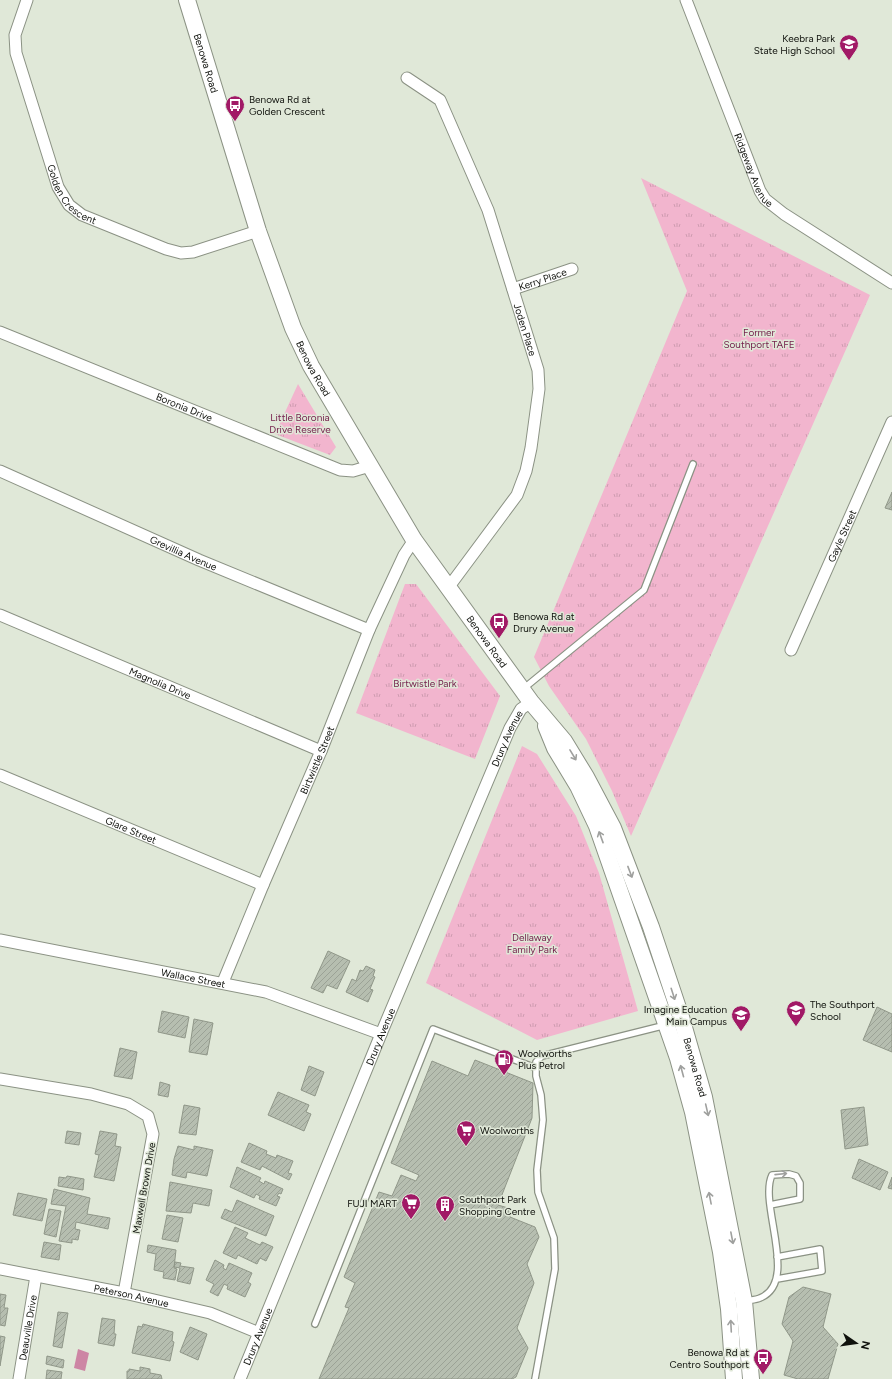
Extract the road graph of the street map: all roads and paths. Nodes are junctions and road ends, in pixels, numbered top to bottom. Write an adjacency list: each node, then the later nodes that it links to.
1 (26, 0): 5 (street, Golden Crescent)
2 (187, 0): 5 (main road, Benowa Road)
3 (686, 0): 7 (street, Ridgeway Avenue)
4 (407, 78): 8 (street, Joden Place)
5 (258, 231): 12 (main road, Benowa Road)
6 (572, 269): 8 (street, Kerry Place)
7 (892, 283)
8 (513, 289): 15 (street, Joden Place)
9 (0, 332): 12 (street, Boronia Drive)
10 (892, 422): 18 (street, Gayle Street)
11 (693, 464): 19 (lane)
12 (370, 466): 14 (main road, Benowa Road)
13 (0, 471): 17 (street, Grevillia Avenue)
14 (414, 540): 15 (main road, Benowa Road); 17 (street, Birtwistle Street)
15 (448, 588): 19 (main road, Benowa Road)
16 (0, 615): 20 (street, Magnolia Drive)
17 (369, 630): 20 (street, Birtwistle Street)
18 (791, 650)
19 (532, 702): 25 (main road, Benowa Road); 26 (street, Drury Avenue)
20 (321, 751): 22 (street, Birtwistle Street)
21 (0, 775): 22 (street, Glare Street)
22 (263, 886): 24 (street, Birtwistle Street)
23 (0, 940): 24 (street, Wallace Street)
24 (223, 982): 26 (street, Wallace Street)
25 (674, 1022): 27 (lane); 35 (main road, Benowa Road, one-way to 35); 41 (main road, Benowa Road, one-way to 25)
26 (381, 1034): 37 (street, Drury Avenue)
27 (536, 1068): 36 (lane); 40 (lane)
28 (0, 1079): 34 (street, Maxwell Brown Drive)
29 (770, 1205): 29 (lane, one-way to 29); 30 (lane)
30 (777, 1257): 33 (lane); 33 (lane)
31 (0, 1270): 32 (street, Peterson Avenue)
32 (36, 1276): 34 (street, Peterson Avenue); 38 (street, Deauville Drive)
33 (776, 1279): 35 (lane)
34 (124, 1293): 37 (street, Peterson Avenue)
35 (744, 1301): 42 (main road, Benowa Road)
36 (315, 1324)
37 (259, 1333): 39 (street, Drury Avenue)
38 (19, 1379)
39 (240, 1379)
40 (535, 1379)
41 (734, 1379)
42 (751, 1379)

